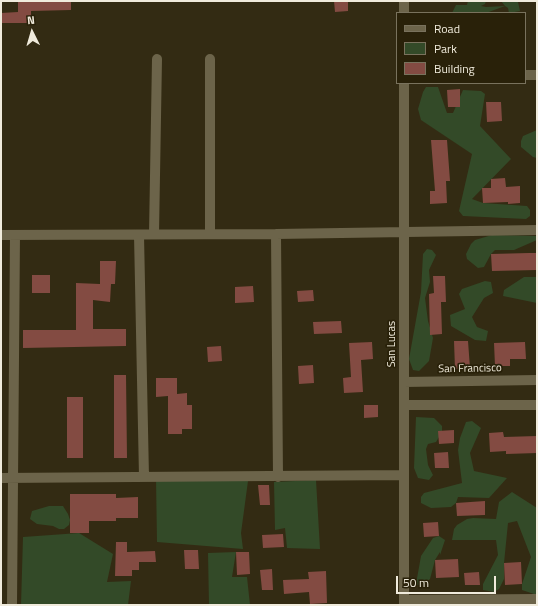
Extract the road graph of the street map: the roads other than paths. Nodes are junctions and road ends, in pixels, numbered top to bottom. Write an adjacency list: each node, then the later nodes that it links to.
1 (404, 1): 2 (street)
2 (404, 12)
3 (157, 59): 11 (street)
4 (210, 59): 12 (street)
5 (526, 75): 6 (street)
6 (537, 75)
7 (404, 84): 9 (street, San Lucas)
8 (537, 230): 9 (street)
9 (404, 231): 13 (street); 17 (street, San Lucas)
10 (139, 234): 11 (street); 15 (street); 21 (street)
11 (154, 234): 12 (street)
12 (210, 234): 13 (street)
13 (276, 234): 22 (street)
14 (1, 235): 15 (street)
15 (15, 235): 24 (street)
16 (537, 380): 17 (street, San Francisco)
17 (404, 382): 18 (street, San Lucas)
18 (404, 405): 19 (street); 20 (street, San Lucas)
19 (537, 405)
20 (404, 475): 22 (street); 26 (street, San Lucas)
21 (144, 477): 22 (street); 24 (street)
22 (278, 477)
23 (1, 478): 24 (street)
24 (13, 478): 27 (street)
25 (534, 601): 26 (street)
26 (404, 603)
27 (12, 605)

